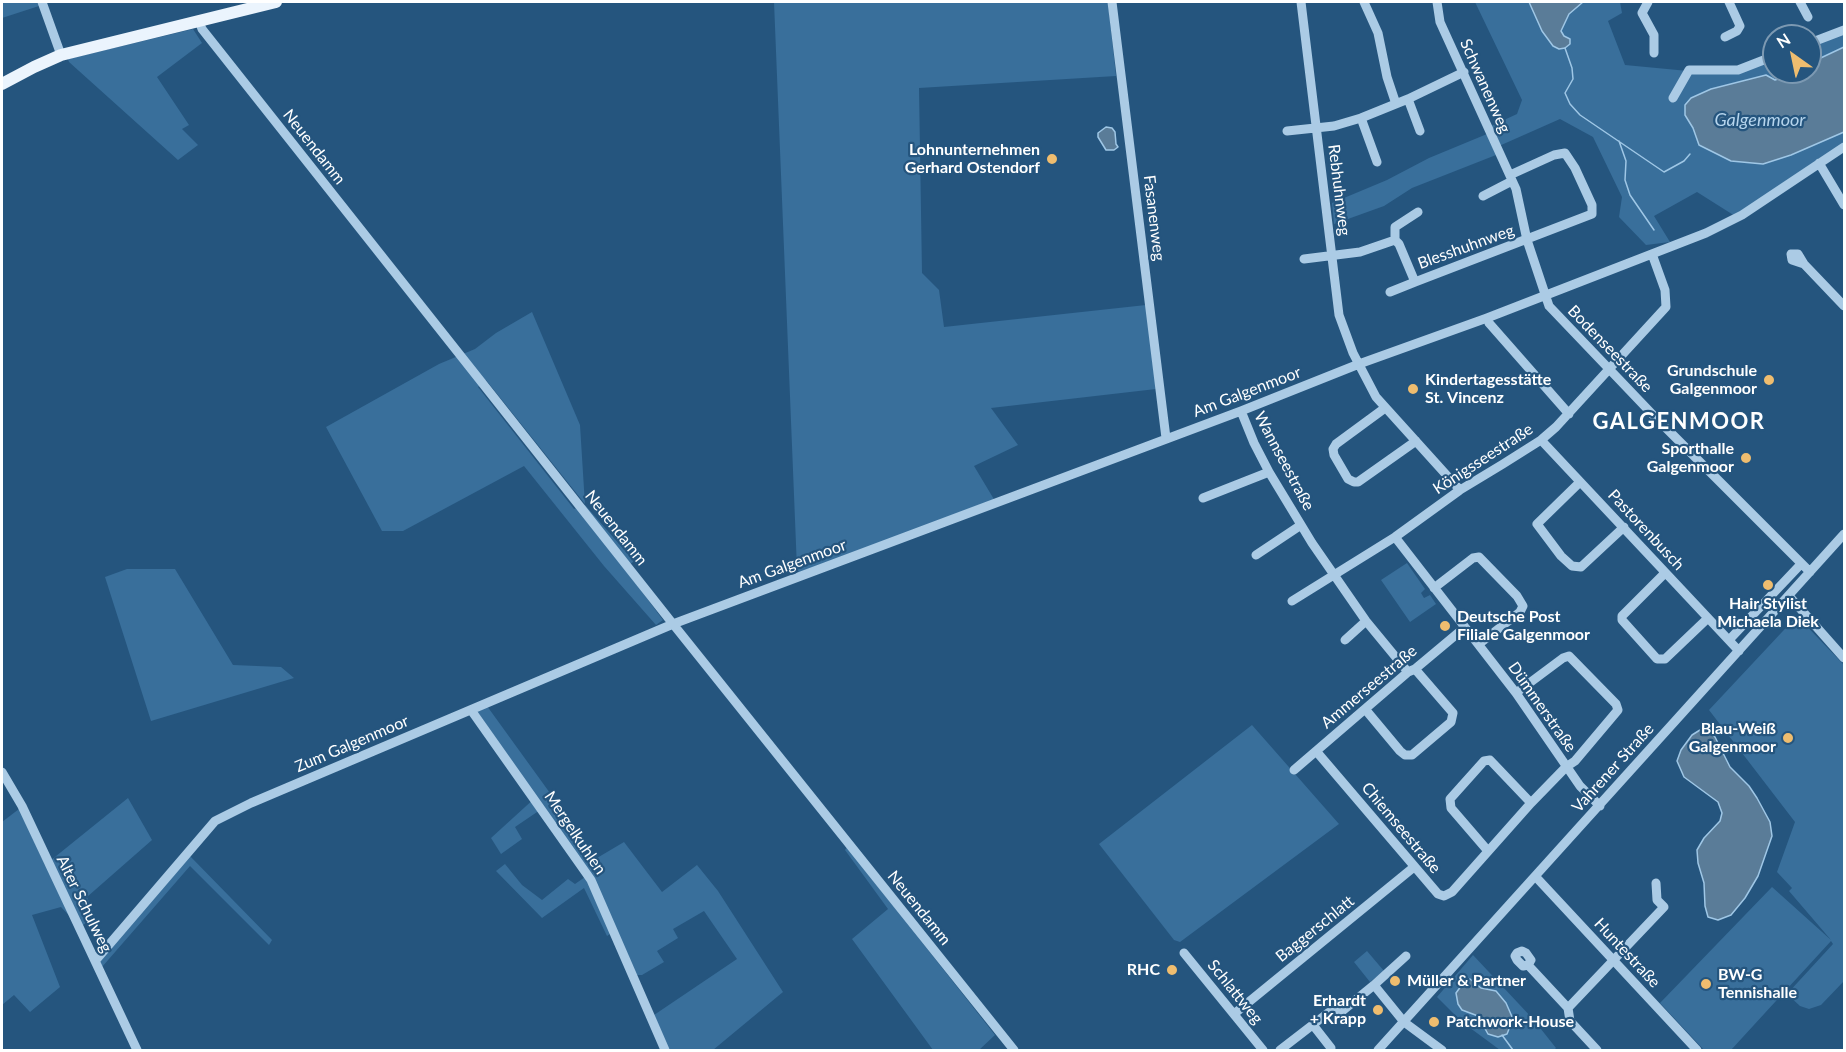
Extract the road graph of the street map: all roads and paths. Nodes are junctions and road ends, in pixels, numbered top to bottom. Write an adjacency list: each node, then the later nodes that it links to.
1 (42, 2): 16 (street)
2 (276, 2): 11 (main road)
3 (1112, 2): 50 (street, Fasanenweg)
4 (1300, 2): 24 (street, Rebhuhnweg)
5 (1365, 2): 22 (street)
6 (1437, 2): 18 (street, Schwanenweg)
7 (1648, 2): 15 (street)
8 (1729, 2): 13 (street)
9 (1800, 2): 10 (street)
10 (1808, 17)
11 (199, 21): 16 (main road); 71 (street, Neuendamm)
12 (1845, 30): 14 (street)
13 (1725, 37)
14 (1822, 39)
15 (1654, 53)
16 (61, 55): 19 (main road)
17 (1762, 61): 20 (street)
18 (1464, 72): 21 (street); 30 (street, Schwanenweg)
19 (2, 84)
20 (1673, 98)
21 (1408, 99): 22 (street); 25 (street)
22 (1396, 104): 23 (street)
23 (1361, 118): 24 (street); 28 (street)
24 (1316, 128): 26 (street, Rebhuhnweg); 37 (street, Rebhuhnweg)
25 (1420, 130)
26 (1287, 131)
27 (1845, 147): 29 (street, Am Galgenmoor)
28 (1377, 162)
29 (1819, 163): 32 (street); 36 (street, Am Galgenmoor)
30 (1511, 178): 31 (street); 35 (street, Schwanenweg); 35 (street, Blesshuhnweg)
31 (1483, 196)
32 (1845, 205)
33 (1418, 212): 34 (street)
34 (1395, 240): 37 (street); 40 (street, Blesshuhnweg)
35 (1527, 240): 40 (street, Blesshuhnweg); 42 (street, Schwanenweg)
36 (1652, 254): 42 (street, Am Galgenmoor); 46 (street, Königsseestraße)
37 (1332, 255): 38 (street, Rebhuhnweg); 45 (street, Rebhuhnweg)
38 (1304, 259)
39 (1804, 264): 43 (street)
40 (1415, 282): 41 (street, Blesshuhnweg)
41 (1390, 292)
42 (1545, 296): 44 (street, Am Galgenmoor); 46 (street, Bodenseestraße)
43 (1845, 306)
44 (1487, 318): 45 (street, Am Galgenmoor); 49 (street)
45 (1359, 364): 47 (street, Rebhuhnweg); 48 (street, Am Galgenmoor)
46 (1610, 369): 49 (street, Königsseestraße); 62 (street, Bodenseestraße)
47 (1385, 408): 52 (street, Rebhuhnweg); 52 (street)
48 (1241, 411): 50 (street, Am Galgenmoor); 53 (street, Wannseestraße)
49 (1569, 414): 51 (street, Königsseestraße)
50 (1166, 438): 71 (street, Am Galgenmoor)
51 (1541, 440): 54 (street, Pastorenbusch); 55 (street, Königsseestraße)
52 (1416, 441): 55 (street, Rebhuhnweg)
53 (1269, 472): 56 (street); 57 (street, Wannseestraße)
54 (1580, 482): 58 (street, Pastorenbusch); 58 (street)
55 (1460, 490): 60 (street, Königsseestraße)
56 (1203, 498)
57 (1301, 525): 61 (street, Wannseestraße); 65 (street, Wannseestraße)
58 (1624, 527): 63 (street, Pastorenbusch)
59 (1845, 534): 64 (street, Vahrener Straße)
60 (1395, 537): 65 (street, Königsseestraße); 66 (street, Dümmerstraße)
61 (1256, 555)
62 (1801, 564): 64 (street, Bodenseestraße); 74 (street)
63 (1665, 573): 69 (street, Pastorenbusch); 69 (street)
64 (1810, 573): 67 (street, Vahrener Straße)
65 (1334, 576): 68 (street, Königsseestraße); 70 (street, Wannseestraße)
66 (1434, 588): 72 (street, Dümmerstraße); 75 (street)
67 (1789, 596): 76 (street, Vahrener Straße); 77 (street)
68 (1292, 601)
69 (1708, 618): 74 (street, Pastorenbusch)
70 (1366, 621): 73 (street); 78 (street, Wannseestraße)
71 (673, 624): 81 (street, Zum Galgenmoor); 106 (street, Neuendamm)
72 (1464, 628): 75 (street, Dümmerstraße); 78 (street, Ammerseestraße)
73 (1345, 640)
74 (1729, 640): 76 (street, Pastorenbusch)
75 (1479, 644): 79 (street, Dümmerstraße)
76 (1739, 651): 87 (street, Vahrener Straße)
77 (1845, 658)
78 (1412, 670): 80 (street, Ammerseestraße); 80 (street, Wannseestraße)
79 (1516, 693): 83 (street, Dümmerstraße); 83 (street, Chiemseestraße)
80 (1365, 709): 82 (street, Ammerseestraße)
81 (471, 710): 95 (street, Zum Galgenmoor); 105 (street, Mergelkuhlen)
82 (1317, 751): 84 (street, Ammerseestraße); 89 (street, Chiemseestraße)
83 (1566, 767): 86 (street, Chiemseestraße); 87 (street, Dümmerstraße)
84 (1294, 770)
85 (2, 772): 95 (street, Alter Schulweg)
86 (1532, 803): 88 (street, Chiemseestraße); 88 (street)
87 (1600, 806): 90 (street, Vahrener Straße)
88 (1488, 851): 89 (street, Chiemseestraße)
89 (1414, 867): 99 (street, Baggerschlatt)
90 (1535, 876): 94 (street, Huntestraße); 100 (street, Vahrener Straße)
91 (1656, 883): 94 (street)
92 (1184, 953): 99 (street, Schlattweg)
93 (1406, 956): 97 (street)
94 (1613, 961): 98 (street); 111 (street, Huntestraße)
95 (95, 962): 104 (street, Alter Schulweg)
96 (1528, 964): 98 (street)
97 (1374, 985): 100 (street); 101 (street)
98 (1568, 1008): 103 (street)
99 (1233, 1014): 107 (street, Schlattweg)
100 (1404, 1022): 109 (street, Vahrener Straße); 110 (street)
101 (1312, 1025): 102 (street); 108 (street)
102 (1331, 1048)
103 (1592, 1049)
104 (137, 1050)
105 (665, 1050)
106 (1014, 1050)
107 (1263, 1050)
108 (1280, 1050)
109 (1378, 1050)
110 (1442, 1050)
111 (1697, 1050)

